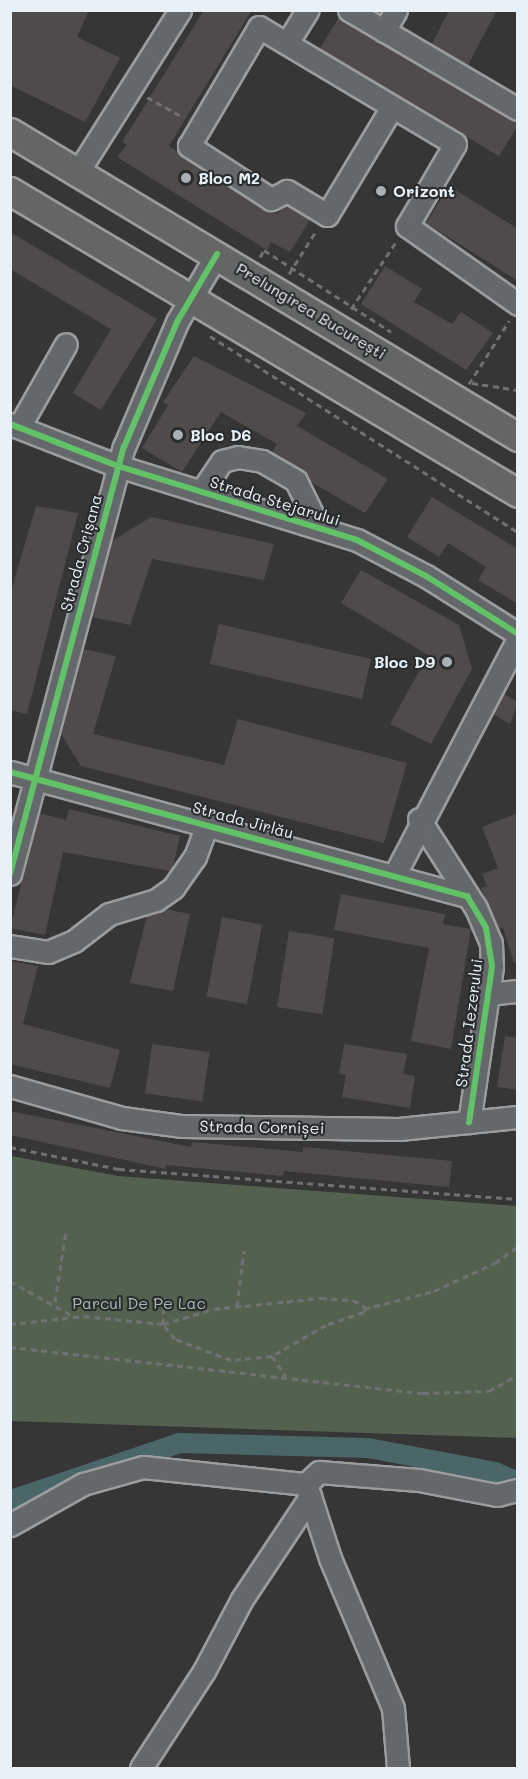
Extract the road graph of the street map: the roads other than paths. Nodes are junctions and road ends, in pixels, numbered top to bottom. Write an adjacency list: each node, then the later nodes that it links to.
1 (180, 10): 10 (street)
2 (308, 10): 6 (street)
3 (349, 10): 5 (street)
4 (396, 10): 5 (street)
5 (384, 31): 8 (street)
6 (287, 43): 7 (street); 7 (street)
7 (392, 106): 14 (street)
8 (518, 109)
9 (10, 132): 10 (main road, Prelungirea București)
10 (79, 170): 12 (main road, Prelungirea București)
11 (10, 191): 13 (main road)
12 (217, 254): 13 (street, Strada Crișana); 17 (main road, Prelungirea București)
13 (190, 296): 18 (street, Strada Crișana); 20 (main road)
14 (514, 310)
15 (66, 344): 16 (street)
16 (15, 425): 18 (street, Strada Stejarului)
17 (518, 437)
18 (118, 466): 19 (street, Strada Stejarului); 25 (street, Strada Crișana)
19 (201, 492): 21 (street, Strada Stejarului); 21 (street)
20 (518, 493)
21 (319, 528): 22 (street, Strada Stejarului)
22 (518, 634)
23 (518, 639): 26 (street)
24 (10, 772): 25 (street, Strada Jirlău)
25 (37, 778): 27 (street, Strada Jirlău); 28 (street, Strada Crișana)
26 (419, 819): 29 (street); 30 (street, Strada Iezerului)
27 (207, 824): 29 (street, Strada Jirlău); 31 (street)
28 (10, 874)
29 (394, 874): 30 (street, Strada Jirlău)
30 (467, 896): 33 (street, Strada Iezerului)
31 (10, 946)
32 (518, 991): 33 (street)
33 (488, 994): 36 (street, Strada Iezerului)
34 (10, 1086): 36 (street, Strada Cornișei)
35 (518, 1117): 36 (street, Strada Cornișei)
36 (469, 1122)
37 (517, 1490): 38 (street)
38 (308, 1491): 39 (street); 40 (street); 41 (street)
39 (10, 1525)
40 (141, 1768)
41 (398, 1768)

